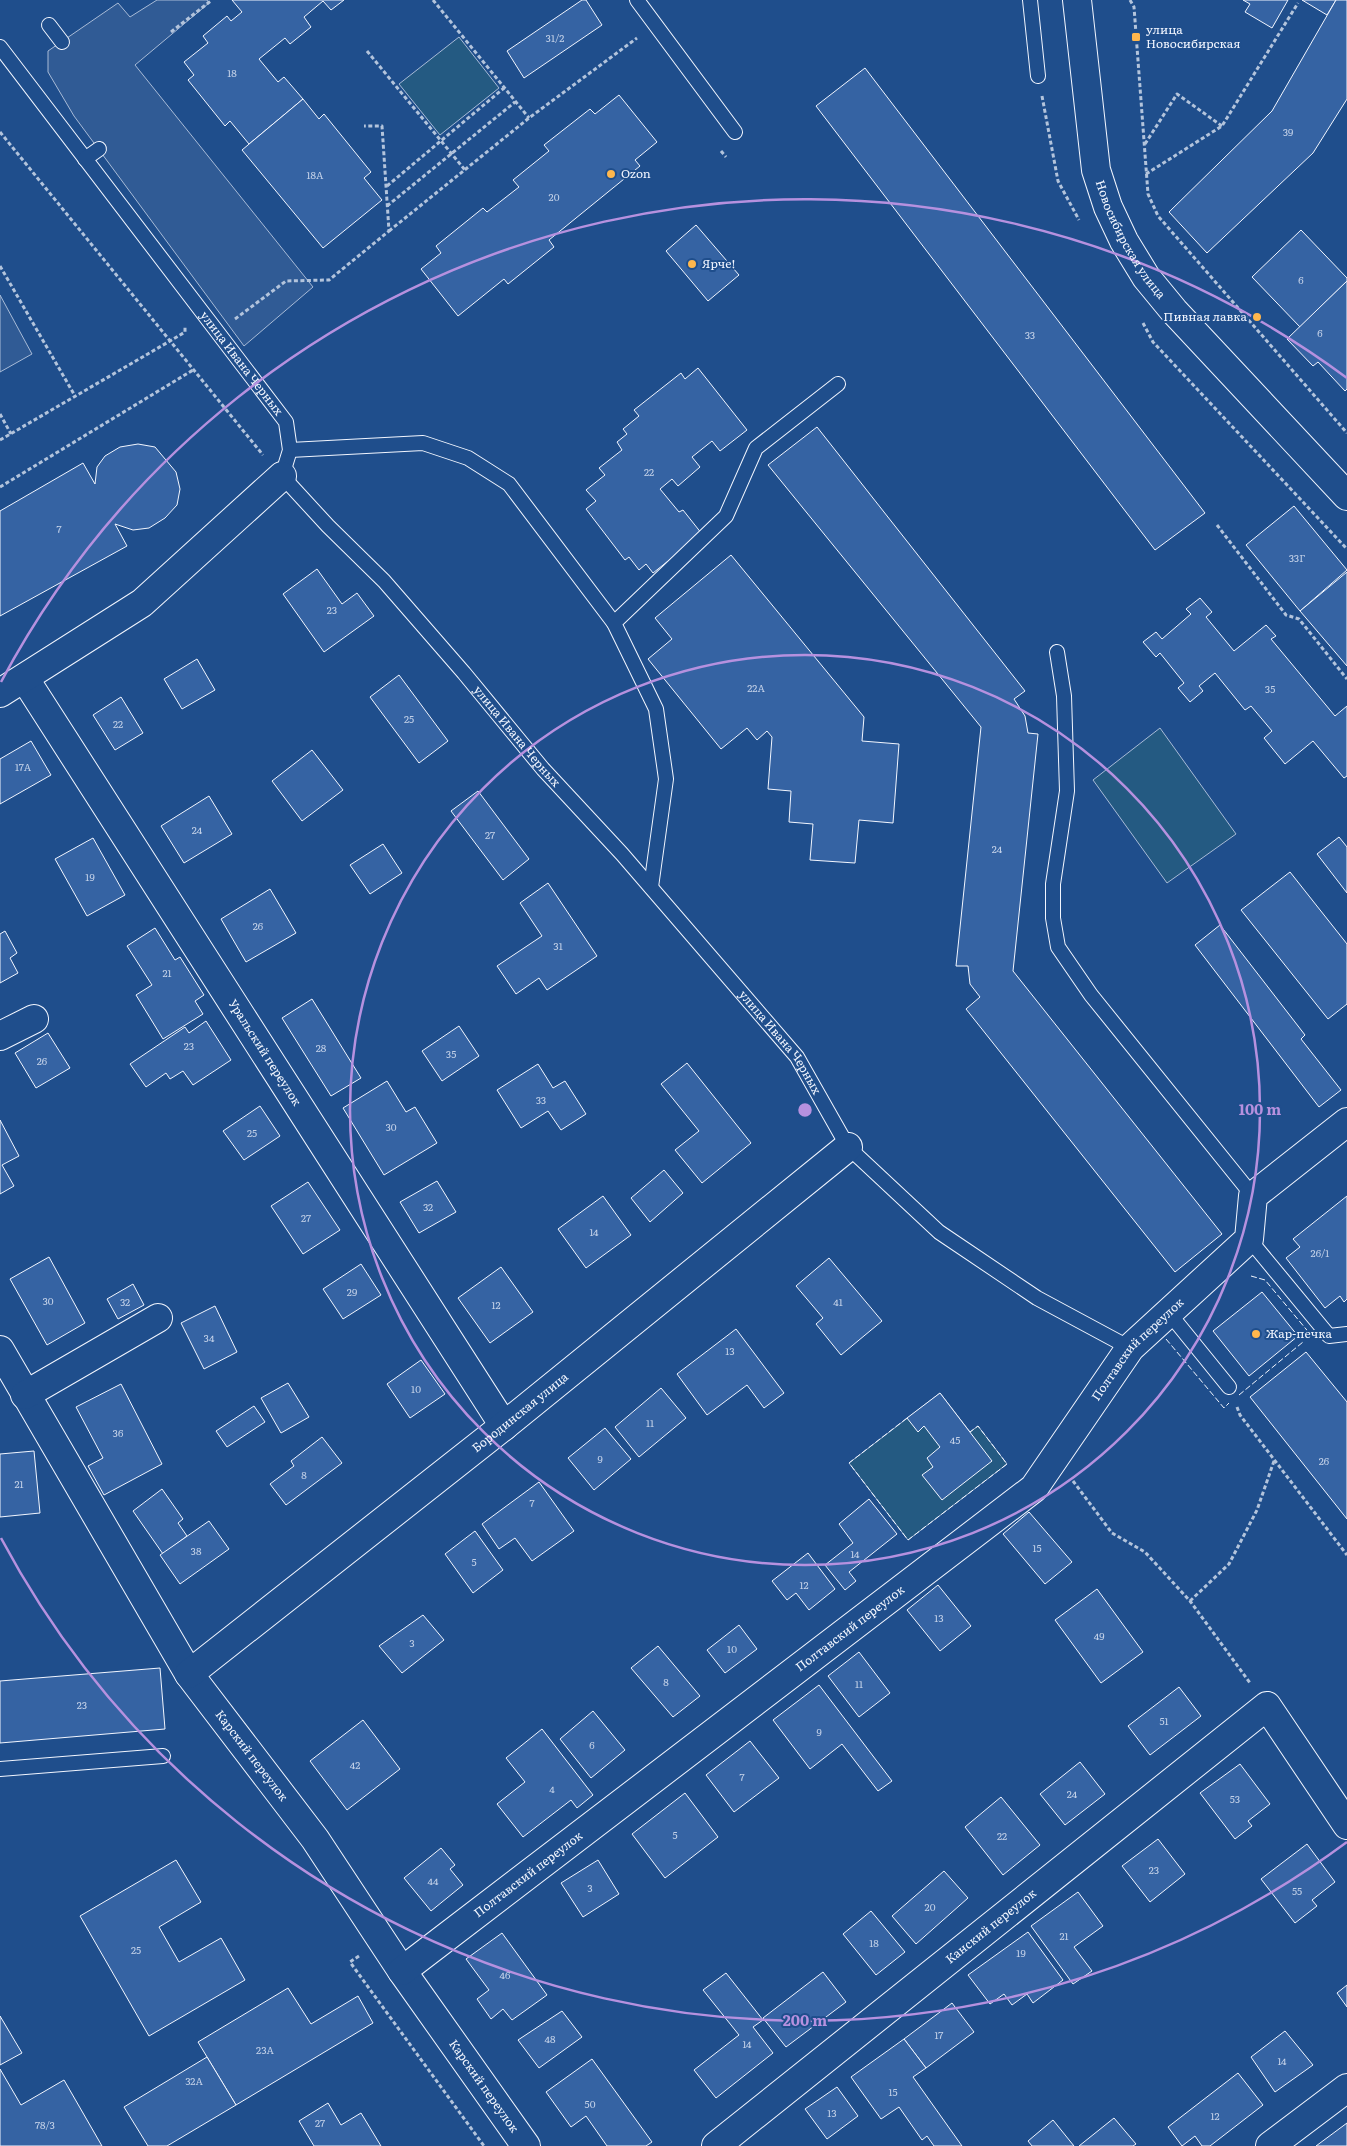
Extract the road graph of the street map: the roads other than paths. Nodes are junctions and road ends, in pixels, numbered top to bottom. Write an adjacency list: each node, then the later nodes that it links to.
1 (637, 0): 8 (lane)
2 (1030, 0): 7 (lane)
3 (1077, 0): 14 (street, Новосибирская улица)
4 (49, 25): 5 (lane)
5 (62, 42)
6 (0, 47): 10 (lane, улица Ивана Черных)
7 (1038, 76)
8 (735, 132)
9 (99, 149): 10 (lane)
10 (85, 159): 12 (lane, улица Ивана Черных)
11 (838, 384): 15 (lane)
12 (290, 450): 13 (lane, улица Ивана Черных); 15 (lane)
13 (282, 476): 17 (street); 19 (lane, улица Ивана Черных)
14 (1347, 496)
15 (614, 623): 19 (lane)
16 (1057, 652): 24 (lane)
17 (25, 679): 18 (street); 33 (street, Уральский переулок)
18 (0, 693)
19 (651, 887): 23 (lane, улица Ивана Черных)
20 (34, 1019): 21 (street)
21 (0, 1036)
22 (1347, 1122): 24 (street)
23 (848, 1147): 29 (lane, улица Ивана Черных); 33 (street, Бородинская улица)
24 (1253, 1196): 25 (street)
25 (1249, 1239): 26 (street, Полтавский переулок); 28 (lane)
26 (1168, 1313): 29 (street, Полтавский переулок); 31 (lane)
27 (158, 1318): 32 (street)
28 (1347, 1334)
29 (1130, 1348): 38 (street, Полтавский переулок)
30 (0, 1350): 32 (street, Карский переулок)
31 (1229, 1387)
32 (25, 1394): 34 (street, Карский переулок)
33 (504, 1426): 34 (street, Бородинская улица)
34 (189, 1674): 38 (street, Карский переулок)
35 (163, 1756): 36 (lane)
36 (0, 1770)
37 (1347, 1825): 41 (street, Канский переулок)
38 (402, 1970): 40 (street, Карский переулок)
39 (1347, 2088): 42 (street)
40 (526, 2146)
41 (716, 2146)
42 (1270, 2146)

